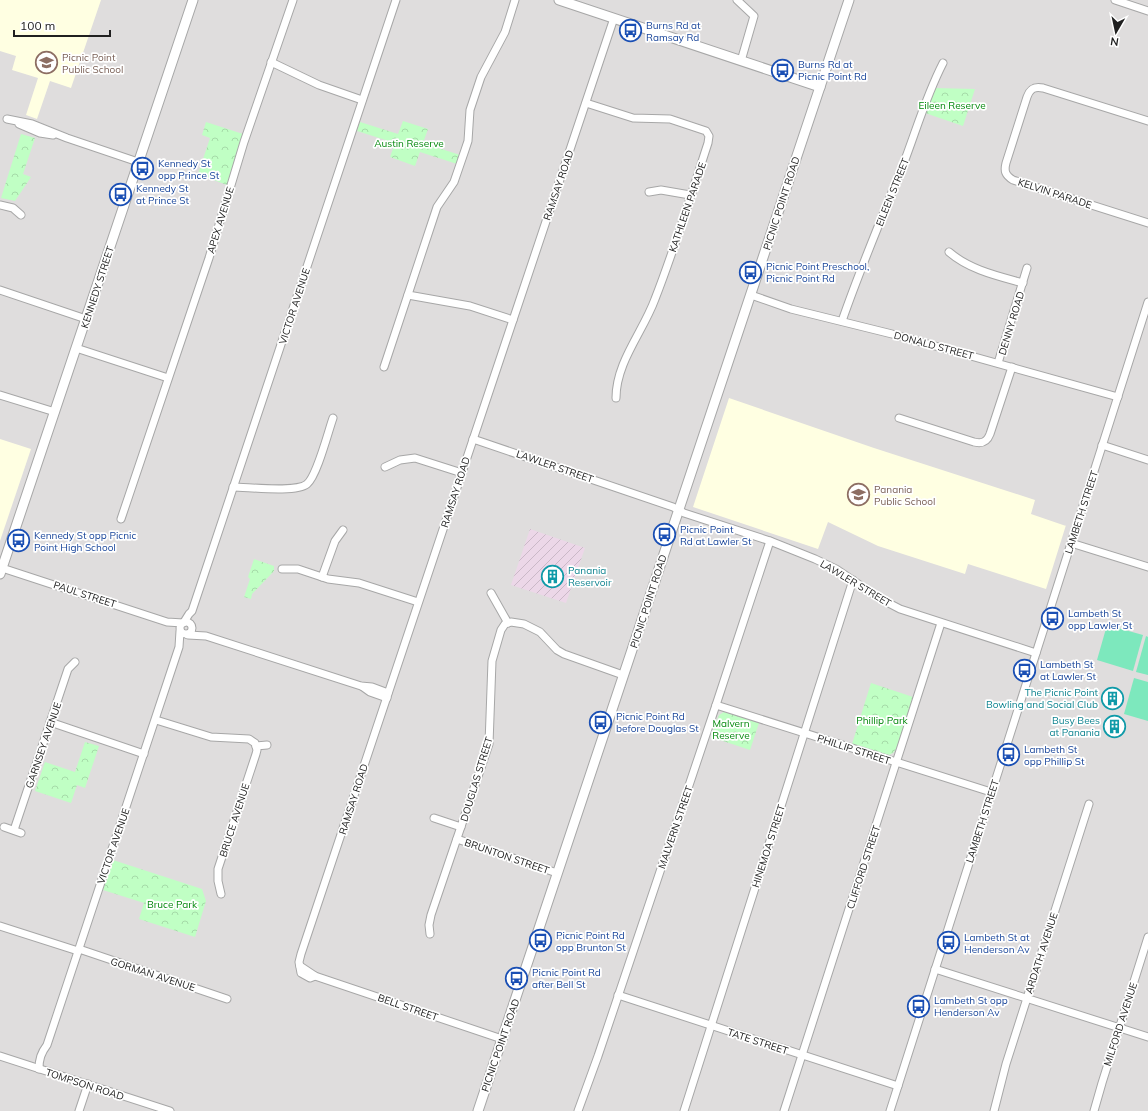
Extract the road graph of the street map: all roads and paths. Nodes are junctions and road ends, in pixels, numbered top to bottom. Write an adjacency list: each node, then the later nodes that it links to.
1 (193, 0): 19 (street, KENNEDY STREET)
2 (293, 0): 12 (street, APEX AVENUE)
3 (396, 0): 15 (street, VICTOR AVENUE)
4 (515, 0): 29 (street)
5 (559, 0): 10 (street)
6 (737, 0): 11 (street)
7 (849, 0): 14 (street, PICNIC POINT ROAD)
8 (1115, 0): 9 (street)
9 (1148, 10)
10 (614, 18): 11 (street); 16 (street, RAMSAY ROAD)
11 (741, 61): 14 (street)
12 (271, 62): 15 (street); 39 (street, APEX AVENUE)
13 (942, 63): 34 (street, EILEEN STREET)
14 (820, 87): 30 (street, PICNIC POINT ROAD)
15 (362, 100): 51 (street, VICTOR AVENUE)
16 (586, 103): 21 (street, KATHLEEN PARADE); 33 (street, RAMSAY ROAD)
17 (3, 118): 19 (street)
18 (1148, 121): 24 (street, KELVIN PARADE)
19 (138, 162): 32 (street, KENNEDY STREET)
20 (649, 192): 21 (street)
21 (690, 195): 42 (street, KATHLEEN PARADE)
22 (0, 205): 23 (street)
23 (21, 215)
24 (1148, 223)
25 (949, 252): 27 (street, DENNY ROAD)
26 (1027, 268): 27 (street, DENNY ROAD)
27 (1023, 284): 36 (street, DENNY ROAD)
28 (0, 290): 32 (street)
29 (408, 295): 33 (street); 37 (street)
30 (751, 295): 34 (street, DONALD STREET); 52 (street, PICNIC POINT ROAD)
31 (1148, 302): 41 (street, LAMBETH STREET)
32 (86, 319): 35 (street, KENNEDY STREET)
33 (513, 320): 46 (street, RAMSAY ROAD)
34 (842, 322): 36 (street, DONALD STREET)
35 (76, 348): 39 (street); 43 (street, KENNEDY STREET)
36 (998, 363): 38 (street, DONALD STREET)
37 (384, 367)
38 (1012, 367): 41 (street, DONALD STREET); 45 (street)
39 (168, 378): 53 (street, APEX AVENUE)
40 (0, 395): 43 (street)
41 (1118, 397): 47 (street, LAMBETH STREET)
42 (616, 398)
43 (55, 412): 59 (street, KENNEDY STREET)
44 (333, 418): 51 (street)
45 (899, 418)
46 (473, 439): 50 (street, RAMSAY ROAD); 52 (street, LAWLER STREET)
47 (1102, 445): 48 (street); 56 (street, LAMBETH STREET)
48 (1148, 460)
49 (385, 467): 50 (street)
50 (462, 473): 63 (street, RAMSAY ROAD)
51 (233, 487): 64 (street, VICTOR AVENUE)
52 (679, 510): 55 (street, LAWLER STREET); 74 (street, PICNIC POINT ROAD)
53 (121, 518)
54 (343, 530): 60 (street)
55 (770, 541): 61 (street, LAWLER STREET); 76 (street, MALVERN STREET)
56 (1071, 543): 57 (street); 72 (street, LAMBETH STREET)
57 (1148, 567)
58 (282, 569): 60 (street)
59 (1, 571): 65 (street, PAUL STREET)
60 (322, 577): 63 (street)
61 (853, 580): 68 (street, LAWLER STREET); 79 (street, HINEMOA STREET)
62 (491, 593): 67 (street)
63 (418, 602): 75 (street, RAMSAY ROAD)
64 (192, 611): 66 (street, VICTOR AVENUE); 69 (street, VICTOR AVENUE)
65 (167, 622): 66 (street, PAUL STREET); 70 (street, PAUL STREET)
66 (183, 623): 69 (street); 70 (street)
67 (508, 623): 74 (street); 88 (street, DOUGLAS STREET)
68 (941, 623): 72 (street, LAWLER STREET); 83 (street, CLIFFORD STREET)
69 (192, 626): 70 (street); 71 (street, PAUL STREET)
70 (184, 633): 71 (street, PAUL STREET); 77 (street, VICTOR AVENUE)
71 (206, 636): 75 (street, PAUL STREET)
72 (1036, 653): 84 (street, LAMBETH STREET)
73 (75, 662): 78 (street, GARNSEY AVENUE)
74 (623, 675): 90 (street, PICNIC POINT ROAD)
75 (387, 695): 96 (street, RAMSAY ROAD)
76 (716, 705): 79 (street, PHILLIP STREET); 98 (street, MALVERN STREET)
77 (156, 720): 81 (street); 82 (street, VICTOR AVENUE)
78 (50, 722): 82 (street); 87 (street, GARNSEY AVENUE)
79 (804, 733): 83 (street, PHILLIP STREET); 101 (street, HINEMOA STREET)
80 (267, 745): 81 (street)
81 (256, 746): 91 (street, BRUCE AVENUE)
82 (144, 754): 95 (street, VICTOR AVENUE)
83 (896, 762): 84 (street, PHILLIP STREET); 105 (street, CLIFFORD STREET)
84 (991, 792): 97 (street, LAMBETH STREET)
85 (1089, 804): 99 (street, ARDATH AVENUE)
86 (434, 818): 88 (street)
87 (4, 826)
88 (461, 827): 89 (street, DOUGLAS STREET)
89 (457, 839): 90 (street, BRUNTON STREET); 93 (street, DOUGLAS STREET)
90 (557, 873): 104 (street, PICNIC POINT ROAD)
91 (221, 894)
92 (0, 926): 95 (street, GORMAN AVENUE)
93 (430, 934)
94 (1148, 937): 102 (street, MILFORD AVENUE)
95 (78, 950): 100 (street, GORMAN AVENUE); 107 (street, VICTOR AVENUE)
96 (300, 966): 104 (street, BELL STREET)
97 (935, 969): 99 (street); 109 (street, LAMBETH STREET)
98 (618, 995): 101 (street, TATE STREET); 113 (street, MALVERN STREET)
99 (1027, 998): 102 (street); 117 (street, ARDATH AVENUE)
100 (227, 999)
101 (711, 1026): 105 (street, TATE STREET); 114 (street, HINEMOA STREET)
102 (1119, 1028): 103 (street); 118 (street, MILFORD AVENUE)
103 (1148, 1037)
104 (502, 1039): 112 (street, PICNIC POINT ROAD)
105 (802, 1055): 109 (street, TATE STREET); 115 (street, CLIFFORD STREET)
106 (0, 1056): 107 (street, TOMPSON ROAD)
107 (39, 1069): 108 (street, TOMPSON ROAD)
108 (88, 1084): 110 (street); 111 (street, TOMPSON ROAD)
109 (898, 1086): 116 (street, LAMBETH STREET)
110 (79, 1111)
111 (170, 1111)
112 (478, 1111)
113 (578, 1111)
114 (684, 1111)
115 (784, 1111)
116 (890, 1111)
117 (994, 1111)
118 (1094, 1111)

